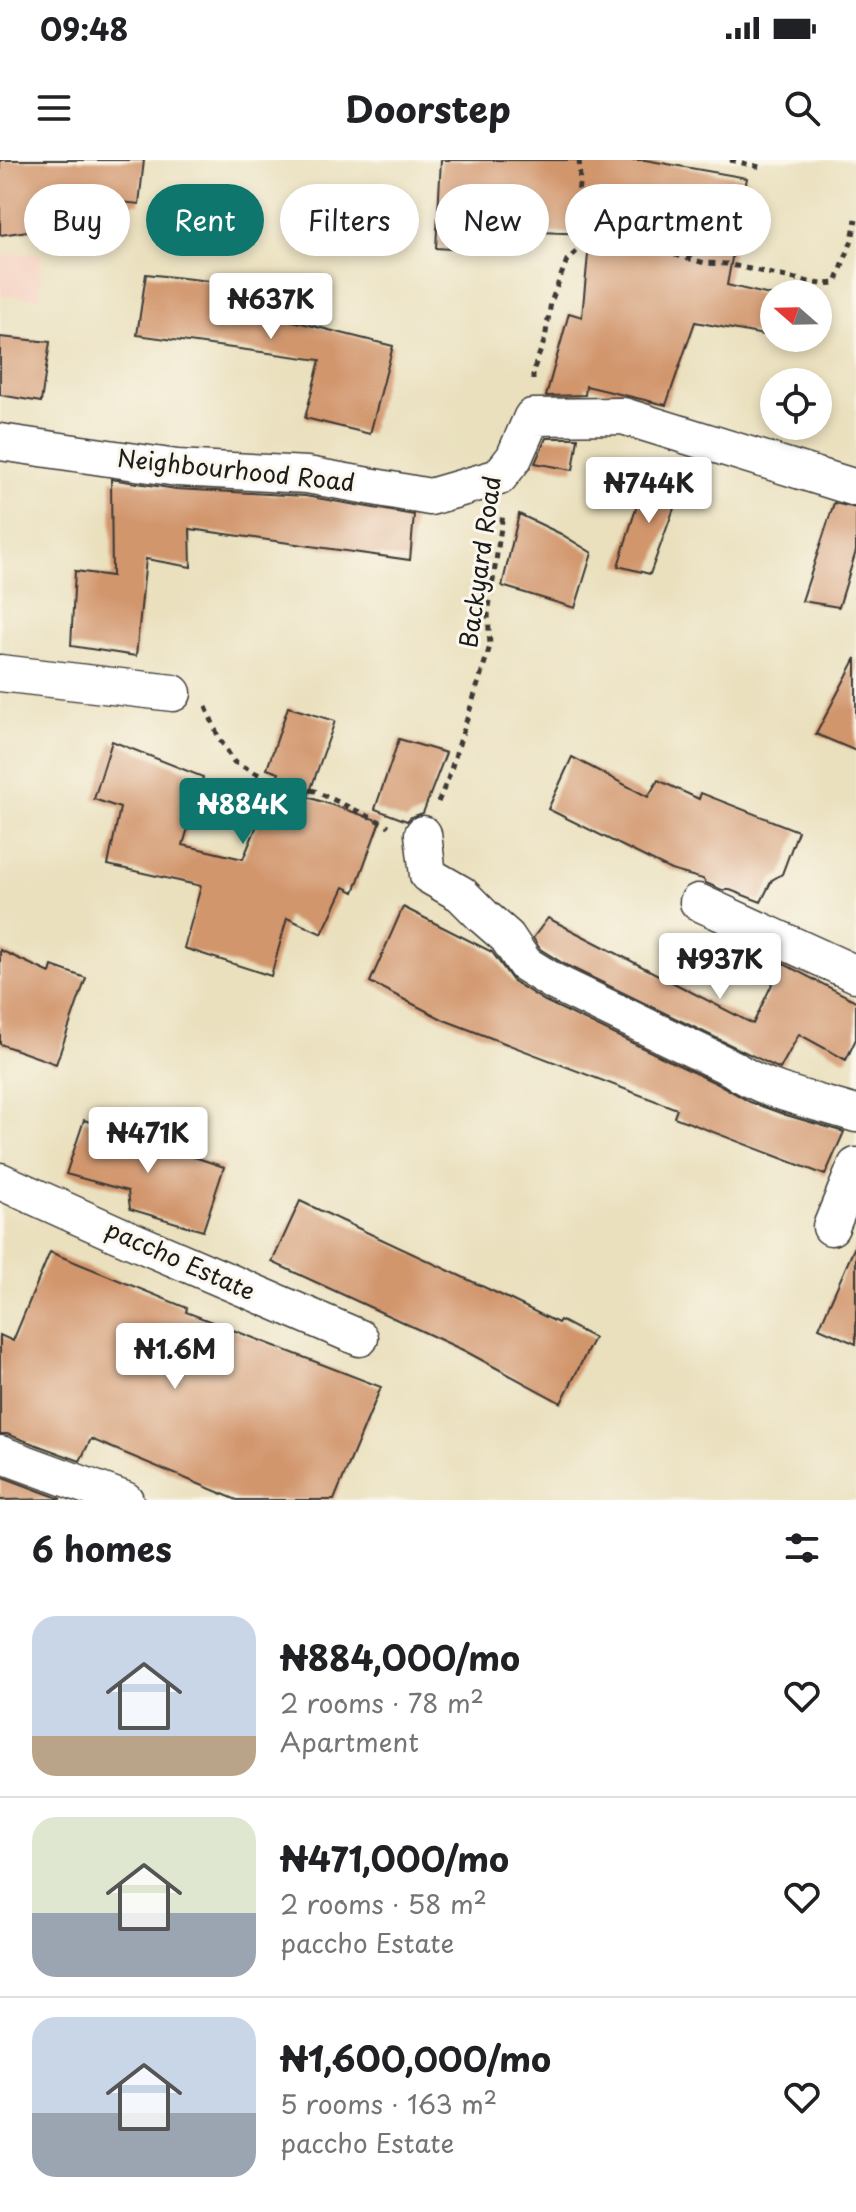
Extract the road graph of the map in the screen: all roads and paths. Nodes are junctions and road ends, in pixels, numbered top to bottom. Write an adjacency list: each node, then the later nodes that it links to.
1 (579, 160): 4 (path)
2 (730, 160): 3 (path)
3 (760, 167)
4 (581, 184)
5 (856, 219): 7 (path)
6 (572, 256): 8 (path)
7 (680, 256)
8 (532, 417): 10 (street, Neighbourhood Road); 11 (street)
9 (0, 442): 10 (street, Neighbourhood Road)
10 (514, 458): 14 (path, Backyard Road)
11 (856, 488)
12 (0, 673): 13 (street)
13 (173, 693): 14 (path)
14 (423, 834): 17 (street)
15 (698, 902): 16 (street)
16 (856, 974)
17 (856, 1114)
18 (856, 1166): 20 (street)
19 (0, 1181): 21 (street, paccho Estate)
20 (831, 1227)
21 (360, 1338)
22 (0, 1454): 23 (street)
23 (125, 1500)

